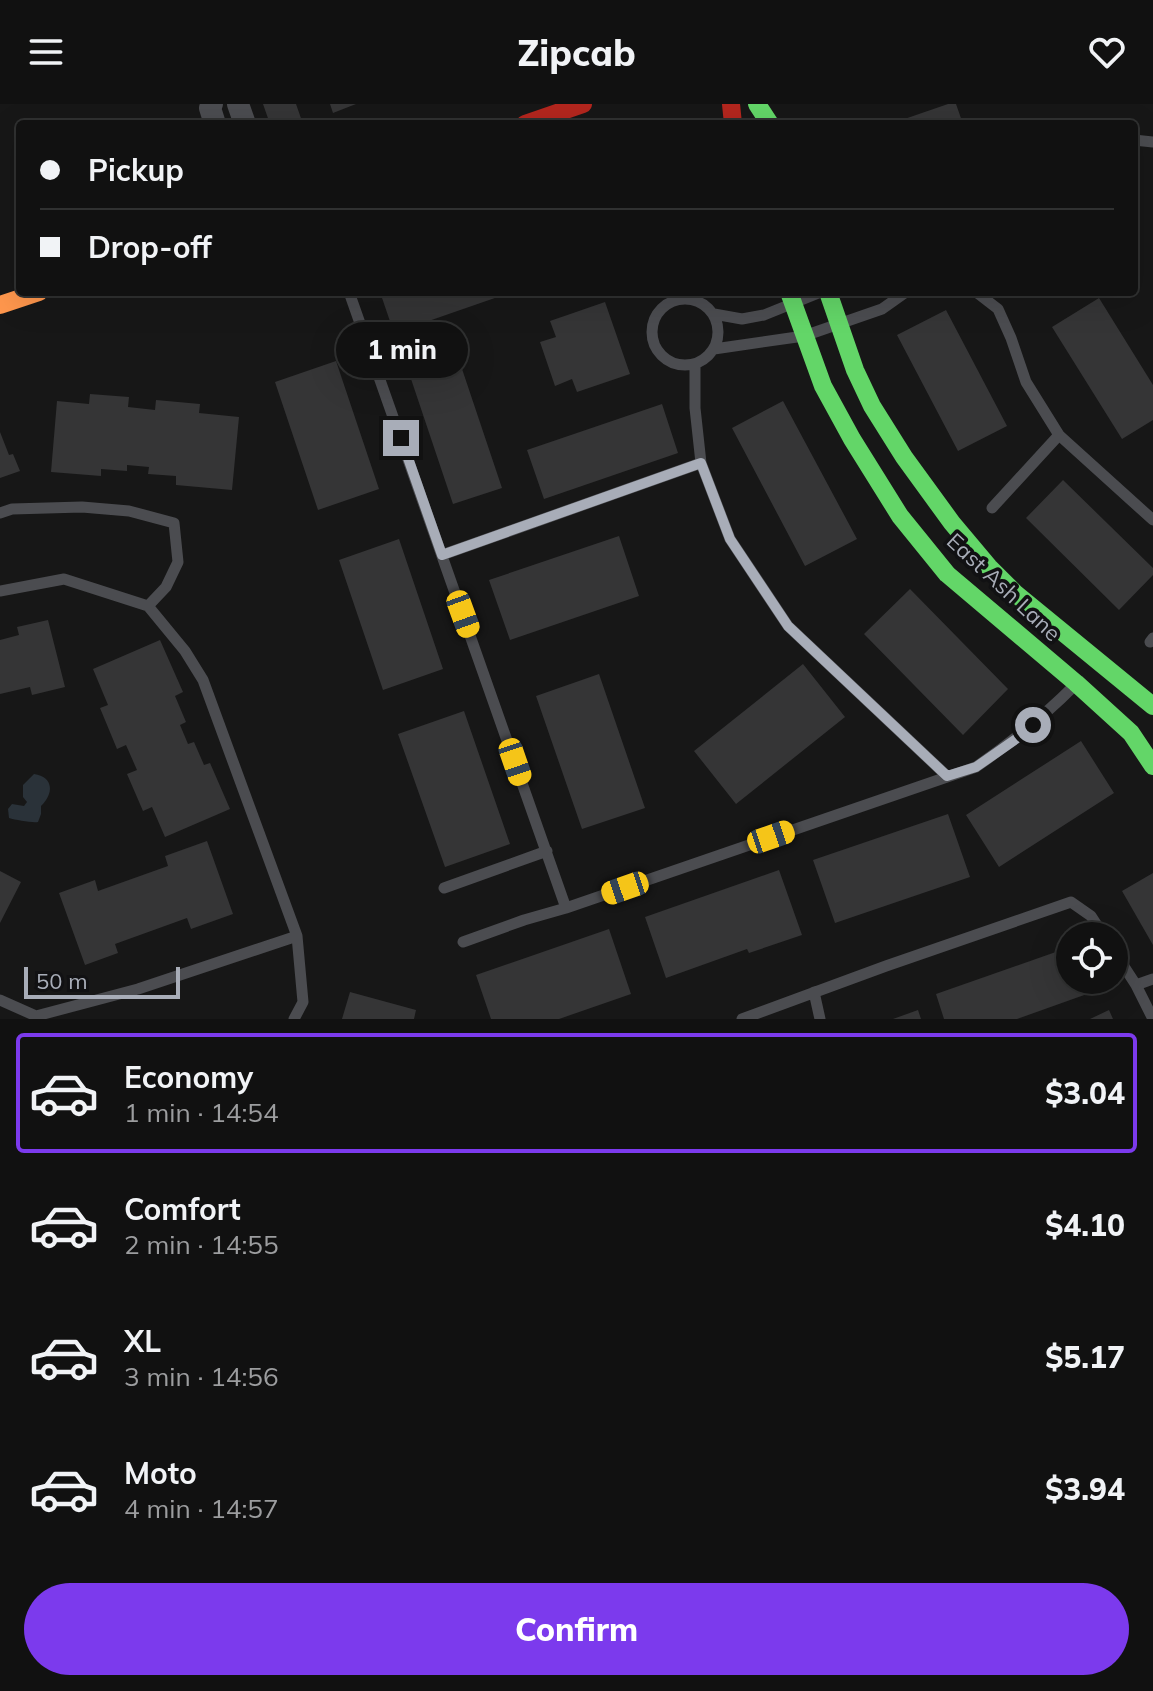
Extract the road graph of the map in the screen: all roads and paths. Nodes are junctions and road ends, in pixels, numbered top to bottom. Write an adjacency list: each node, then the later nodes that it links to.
1 (583, 104): 2 (street)
2 (552, 109): 3 (street)
3 (532, 120)
4 (27, 296): 11 (street)
5 (350, 296): 23 (lane)
6 (708, 296): 12 (lane)
7 (829, 296): 13 (street, East Ash Lane)
8 (900, 296): 13 (lane)
9 (981, 296): 17 (lane)
10 (791, 297): 12 (lane); 14 (street, East Ash Lane)
11 (0, 305)
12 (710, 310): 15 (lane); 16 (lane)
13 (839, 325): 14 (lane); 22 (street, East Ash Lane)
14 (804, 336): 15 (lane); 24 (street, East Ash Lane)
15 (714, 349): 16 (lane)
16 (695, 364): 18 (lane)
17 (1059, 435): 19 (lane); 21 (lane)
18 (701, 463): 23 (lane); 30 (lane)
19 (992, 508)
20 (0, 513): 26 (lane)
21 (1153, 520)
22 (976, 554): 24 (street); 28 (street, East Ash Lane)
23 (442, 555): 31 (lane)
24 (947, 574): 27 (street, East Ash Lane)
25 (0, 591): 26 (lane)
26 (148, 606): 35 (lane)
27 (1076, 683): 29 (street, East Ash Lane); 30 (lane)
28 (1153, 706)
29 (1153, 766)
30 (947, 776): 33 (lane)
31 (547, 851): 32 (lane); 33 (lane)
32 (444, 888)
33 (566, 908): 36 (lane)
34 (1095, 922): 40 (lane)
35 (297, 936): 41 (lane); 42 (lane)
36 (463, 942)
37 (1128, 973): 39 (lane)
38 (1153, 979): 39 (lane)
39 (1136, 985): 45 (lane)
40 (814, 992): 43 (lane); 44 (lane)
41 (0, 1000)
42 (294, 1019)
43 (742, 1019)
44 (820, 1019)
45 (1153, 1019)

